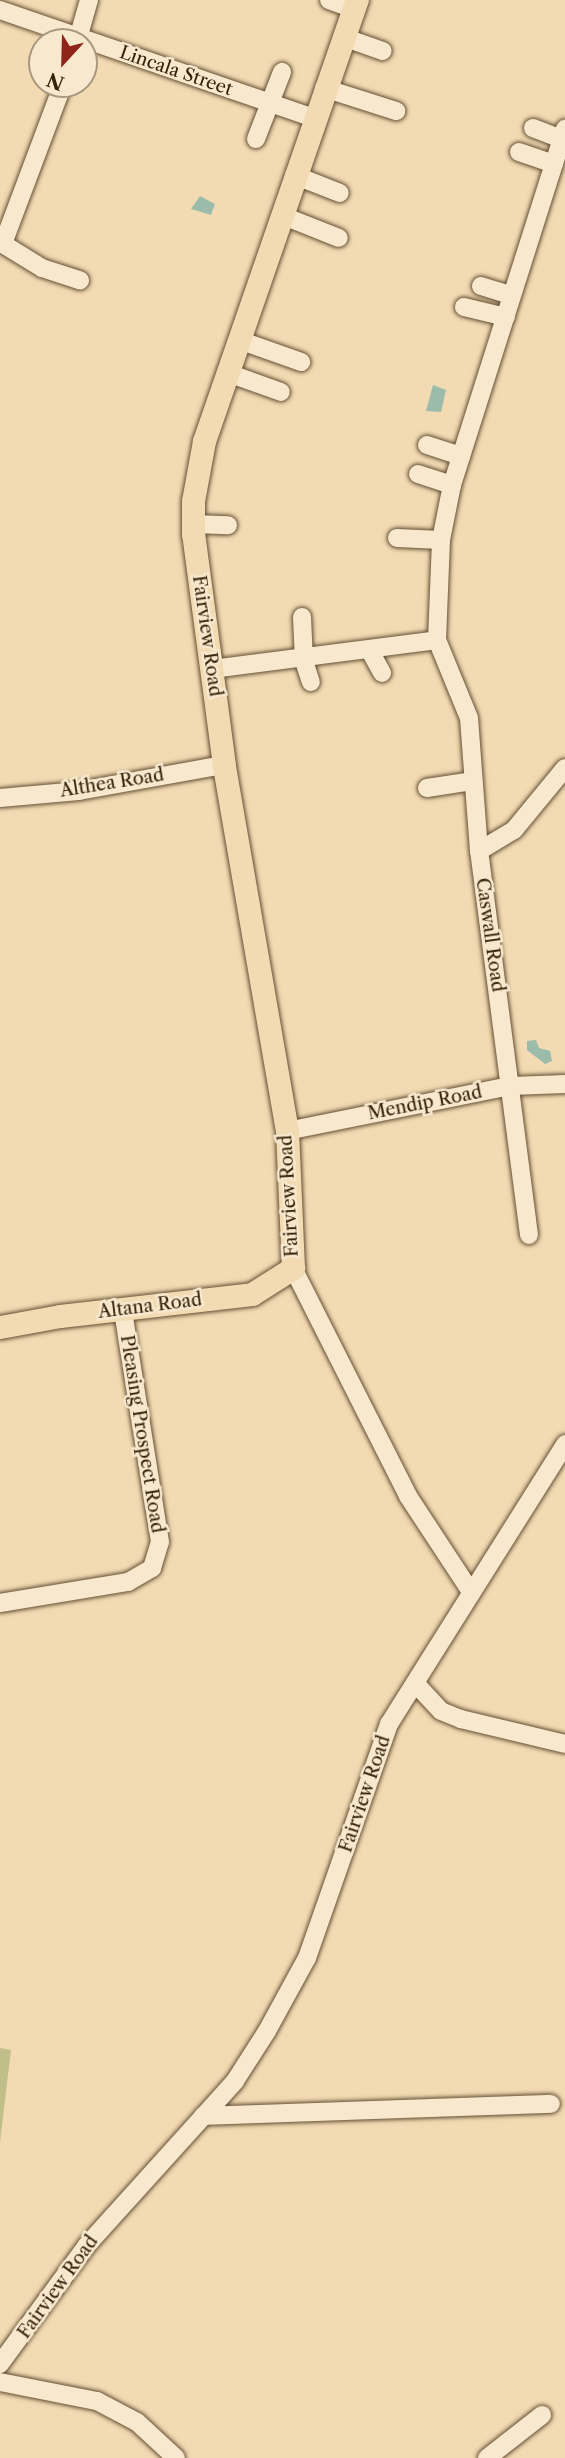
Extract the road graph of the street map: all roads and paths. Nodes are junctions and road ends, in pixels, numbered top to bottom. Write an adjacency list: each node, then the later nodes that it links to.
1 (89, 0): 6 (street)
2 (329, 0): 3 (street)
3 (355, 5): 7 (main road, Fairview Road)
4 (0, 10): 5 (street, Lincala Street)
5 (48, 28)
6 (81, 28)
7 (343, 37): 9 (street); 11 (main road, Fairview Road)
8 (98, 46): 13 (street, Lincala Street)
9 (383, 51)
10 (282, 72): 13 (street)
11 (324, 88): 14 (street); 15 (main road, Fairview Road)
12 (58, 98): 24 (street)
13 (270, 104): 15 (street, Lincala Street); 17 (street)
14 (396, 111)
15 (314, 118): 20 (main road, Fairview Road)
16 (533, 128): 18 (street)
17 (256, 139)
18 (561, 147): 19 (street); 26 (street)
19 (519, 152)
20 (294, 175): 21 (street); 22 (main road, Fairview Road)
21 (340, 193)
22 (281, 215): 23 (street); 29 (main road, Fairview Road)
23 (340, 238)
24 (80, 280)
25 (481, 286): 26 (street)
26 (511, 295): 28 (street)
27 (464, 307): 28 (street)
28 (506, 317): 34 (street)
29 (239, 340): 30 (street); 31 (main road, Fairview Road)
30 (301, 362)
31 (228, 373): 32 (street); 37 (main road, Fairview Road)
32 (281, 392)
33 (427, 445): 34 (street)
34 (461, 456): 36 (street)
35 (418, 474): 36 (street)
36 (452, 485): 40 (street)
37 (193, 524): 38 (street); 45 (main road, Fairview Road)
38 (228, 525)
39 (397, 538): 40 (street)
40 (441, 540): 42 (street)
41 (302, 617): 44 (street)
42 (437, 640): 43 (street); 50 (street, Caswall Road)
43 (370, 651): 44 (street); 46 (street)
44 (304, 661): 45 (street); 47 (street)
45 (212, 669): 48 (main road, Fairview Road)
46 (382, 673)
47 (311, 682)
48 (224, 765): 52 (street, Althea Road); 56 (main road, Fairview Road)
49 (563, 774): 53 (street)
50 (474, 781): 51 (street); 53 (street, Caswall Road)
51 (427, 788)
52 (0, 798)
53 (479, 851): 55 (street, Caswall Road)
54 (565, 1084): 55 (street, Mendip Road)
55 (511, 1086): 56 (street, Mendip Road); 57 (street, Caswall Road)
56 (287, 1131): 58 (main road, Fairview Road)
57 (529, 1235)
58 (293, 1268): 59 (main road, Altana Road); 62 (street, Fairview Road)
59 (123, 1310): 60 (main road, Altana Road); 63 (street, Pleasing Prospect Road)
60 (0, 1327)
61 (565, 1444): 62 (street)
62 (471, 1592): 64 (street, Fairview Road)
63 (0, 1604)
64 (415, 1683): 65 (street); 67 (street, Fairview Road)
65 (565, 1744)
66 (551, 2104): 67 (street)
67 (203, 2116): 68 (street, Fairview Road)
68 (0, 2364)
69 (0, 2382): 71 (street)
70 (542, 2415): 72 (street)
71 (176, 2458)
72 (487, 2458)

